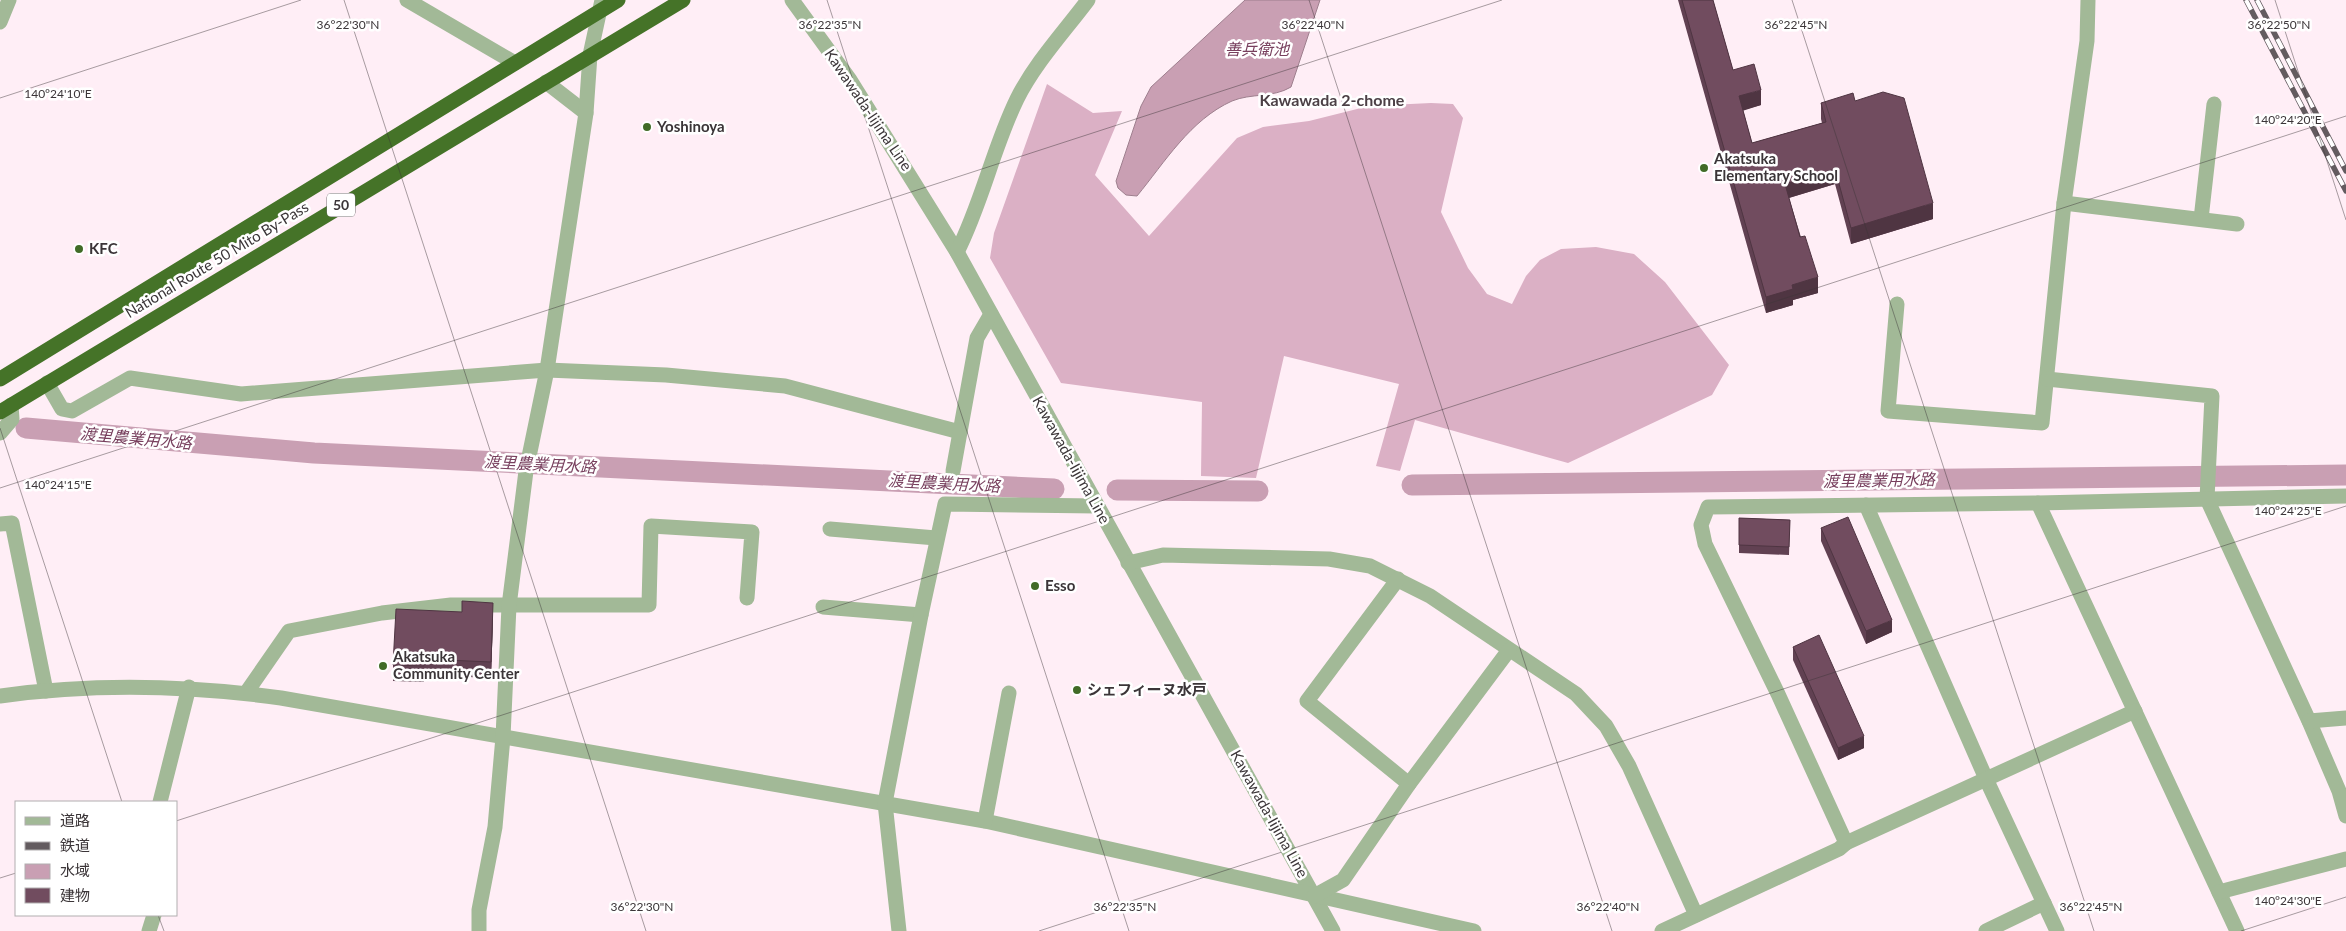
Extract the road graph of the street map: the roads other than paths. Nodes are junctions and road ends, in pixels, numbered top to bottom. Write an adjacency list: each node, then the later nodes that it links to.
1 (9, 0): 9 (street)
2 (407, 0): 11 (street)
3 (618, 0): 8 (highway, National Route 50 Mito By-Pass / 50)
4 (683, 0): 10 (highway, National Route 50 Mito By-Pass / 50)
5 (792, 0): 18 (street, Kawawada-Iijima Line)
6 (1088, 0): 18 (street)
7 (2088, 0): 15 (street)
8 (602, 5): 10 (street); 11 (highway, National Route 50 Mito By-Pass / 50)
9 (0, 22)
10 (590, 55): 12 (highway, National Route 50 Mito By-Pass / 50); 14 (street)
11 (515, 63): 22 (highway, National Route 50 Mito By-Pass / 50)
12 (546, 82): 14 (street); 24 (highway, National Route 50 Mito By-Pass / 50)
13 (2214, 104): 16 (street)
14 (586, 113): 21 (street)
15 (2064, 203): 16 (street); 23 (street)
16 (2201, 219): 17 (street)
17 (2237, 224)
18 (957, 252): 20 (street, Kawawada-Iijima Line)
19 (1896, 304): 23 (street)
20 (991, 314): 26 (street); 33 (street, Kawawada-Iijima Line)
21 (547, 370): 24 (street); 26 (street); 40 (street)
22 (1, 376)
23 (2047, 379): 30 (street)
24 (47, 383): 25 (highway, National Route 50 Mito By-Pass / 50)
25 (6, 408): 27 (street)
26 (960, 432): 28 (street)
27 (0, 433)
28 (953, 471)
29 (2346, 496): 30 (street)
30 (2207, 499): 31 (street); 51 (street)
31 (2038, 503): 32 (street); 49 (street)
32 (1866, 505): 53 (street); 59 (street)
33 (1096, 506): 36 (street); 37 (street, Kawawada-Iijima Line)
34 (0, 524): 45 (street)
35 (830, 529): 36 (street)
36 (936, 538): 42 (street)
37 (1128, 563): 38 (street); 62 (street, Kawawada-Iijima Line)
38 (1398, 579): 43 (street); 54 (street)
39 (746, 598): 40 (street)
40 (509, 606): 46 (street); 52 (street)
41 (823, 607): 42 (street)
42 (921, 615): 56 (street)
43 (1509, 650): 54 (street); 64 (street)
44 (189, 687): 45 (street); 46 (street); 55 (street)
45 (46, 691): 48 (street)
46 (246, 693): 52 (street)
47 (1009, 693): 58 (street)
48 (0, 696)
49 (2135, 711): 53 (street); 61 (street)
50 (2346, 718): 51 (street)
51 (2308, 721): 57 (street)
52 (503, 737): 56 (street); 67 (street)
53 (1987, 781): 59 (street); 63 (street)
54 (1409, 784): 62 (street)
55 (160, 801)
56 (885, 803): 58 (street); 68 (street)
57 (2346, 816)
58 (985, 821): 62 (street)
59 (1846, 844): 64 (street)
60 (2346, 859): 61 (street)
61 (2219, 892): 74 (street)
62 (1314, 896): 69 (street, Kawawada-Iijima Line); 70 (street)
63 (2044, 903): 72 (street); 73 (street)
64 (1696, 915): 71 (street)
65 (154, 916): 66 (street)
66 (148, 931)
67 (479, 931)
68 (899, 931)
69 (1334, 931)
70 (1474, 931)
71 (1662, 931)
72 (1986, 931)
73 (2057, 931)
74 (2237, 931)

